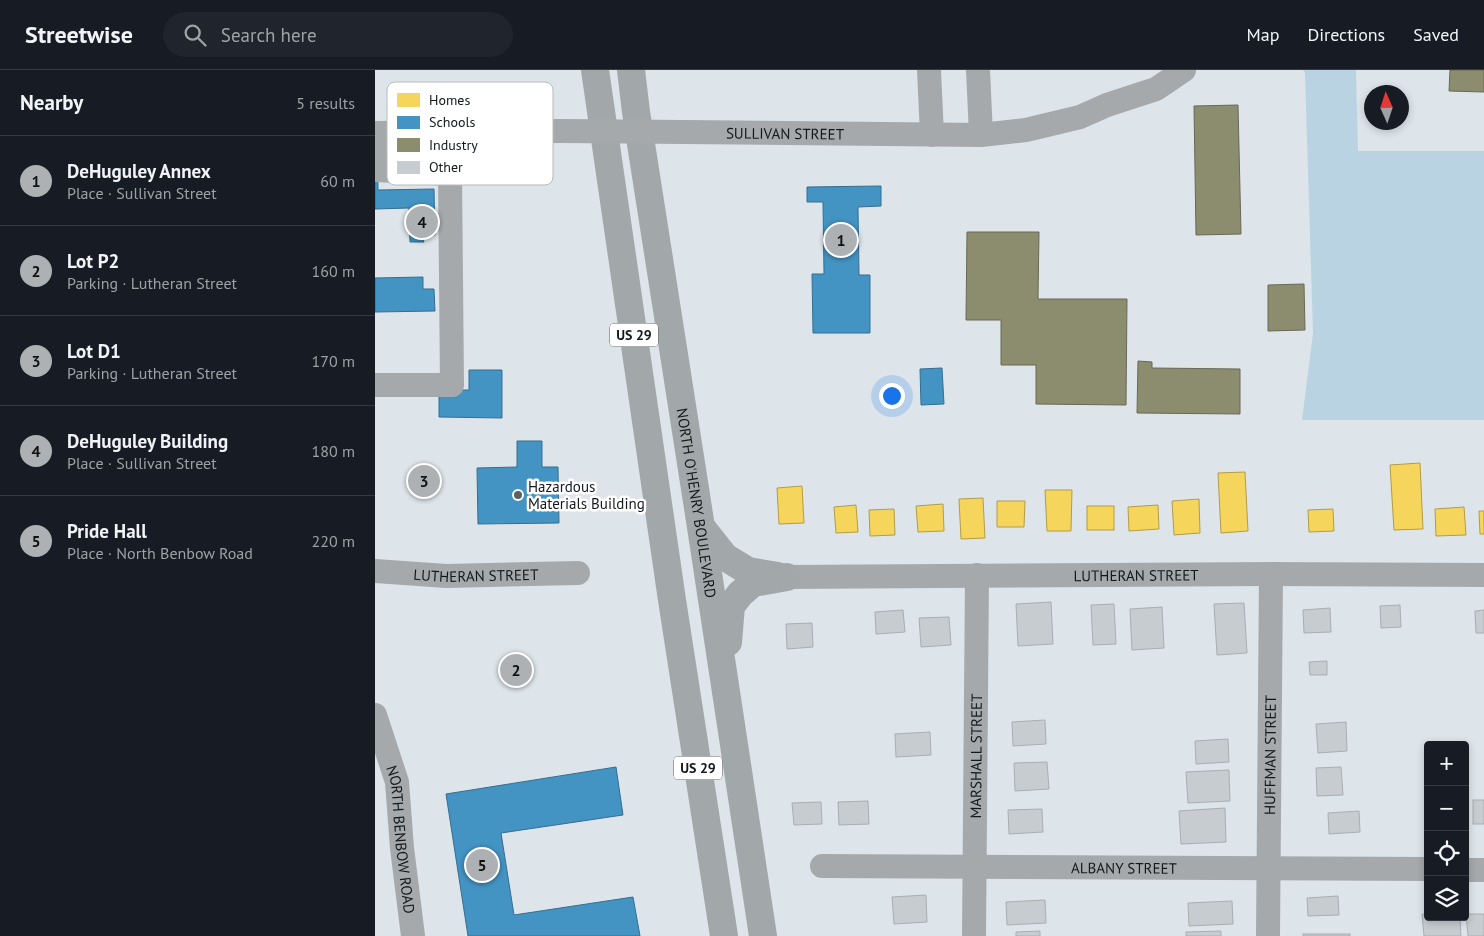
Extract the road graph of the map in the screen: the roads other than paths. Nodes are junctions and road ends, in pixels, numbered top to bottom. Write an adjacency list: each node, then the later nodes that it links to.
1 (595, 70): 31 (highway, US 29)
2 (631, 70): 7 (highway, NORTH O'HENRY BOULEVARD / US 29)
3 (644, 70): 7 (highway)
4 (929, 70): 10 (street)
5 (978, 70): 11 (street)
6 (1184, 70): 11 (street, SULLIVAN STREET)
7 (636, 112): 15 (highway, NORTH O'HENRY BOULEVARD / US 29)
8 (553, 131): 10 (street, SULLIVAN STREET, bridge)
9 (375, 133): 12 (street)
10 (932, 135): 11 (street, SULLIVAN STREET)
11 (981, 135)
12 (387, 171)
13 (450, 185): 14 (street)
14 (375, 384)
15 (701, 527): 21 (highway); 22 (highway, NORTH O'HENRY BOULEVARD / US 29)
16 (375, 571): 17 (street, LUTHERAN STREET)
17 (578, 573)
18 (1271, 574): 19 (street, LUTHERAN STREET); 20 (street, LUTHERAN STREET); 26 (street, HUFFMAN STREET)
19 (977, 575): 21 (street, LUTHERAN STREET); 25 (street, MARSHALL STREET)
20 (1484, 575)
21 (787, 577): 22 (highway)
22 (721, 670): 32 (highway, NORTH O'HENRY BOULEVARD / US 29)
23 (375, 715): 30 (street, NORTH BENBOW ROAD)
24 (822, 866): 25 (street, ALBANY STREET)
25 (974, 866): 26 (street, ALBANY STREET); 33 (street, MARSHALL STREET)
26 (1269, 868): 27 (street, ALBANY STREET); 34 (street, HUFFMAN STREET)
27 (1424, 869)
28 (1469, 870): 29 (street)
29 (1484, 870)
30 (413, 936)
31 (724, 936)
32 (763, 936)
33 (974, 936)
34 (1268, 936)

